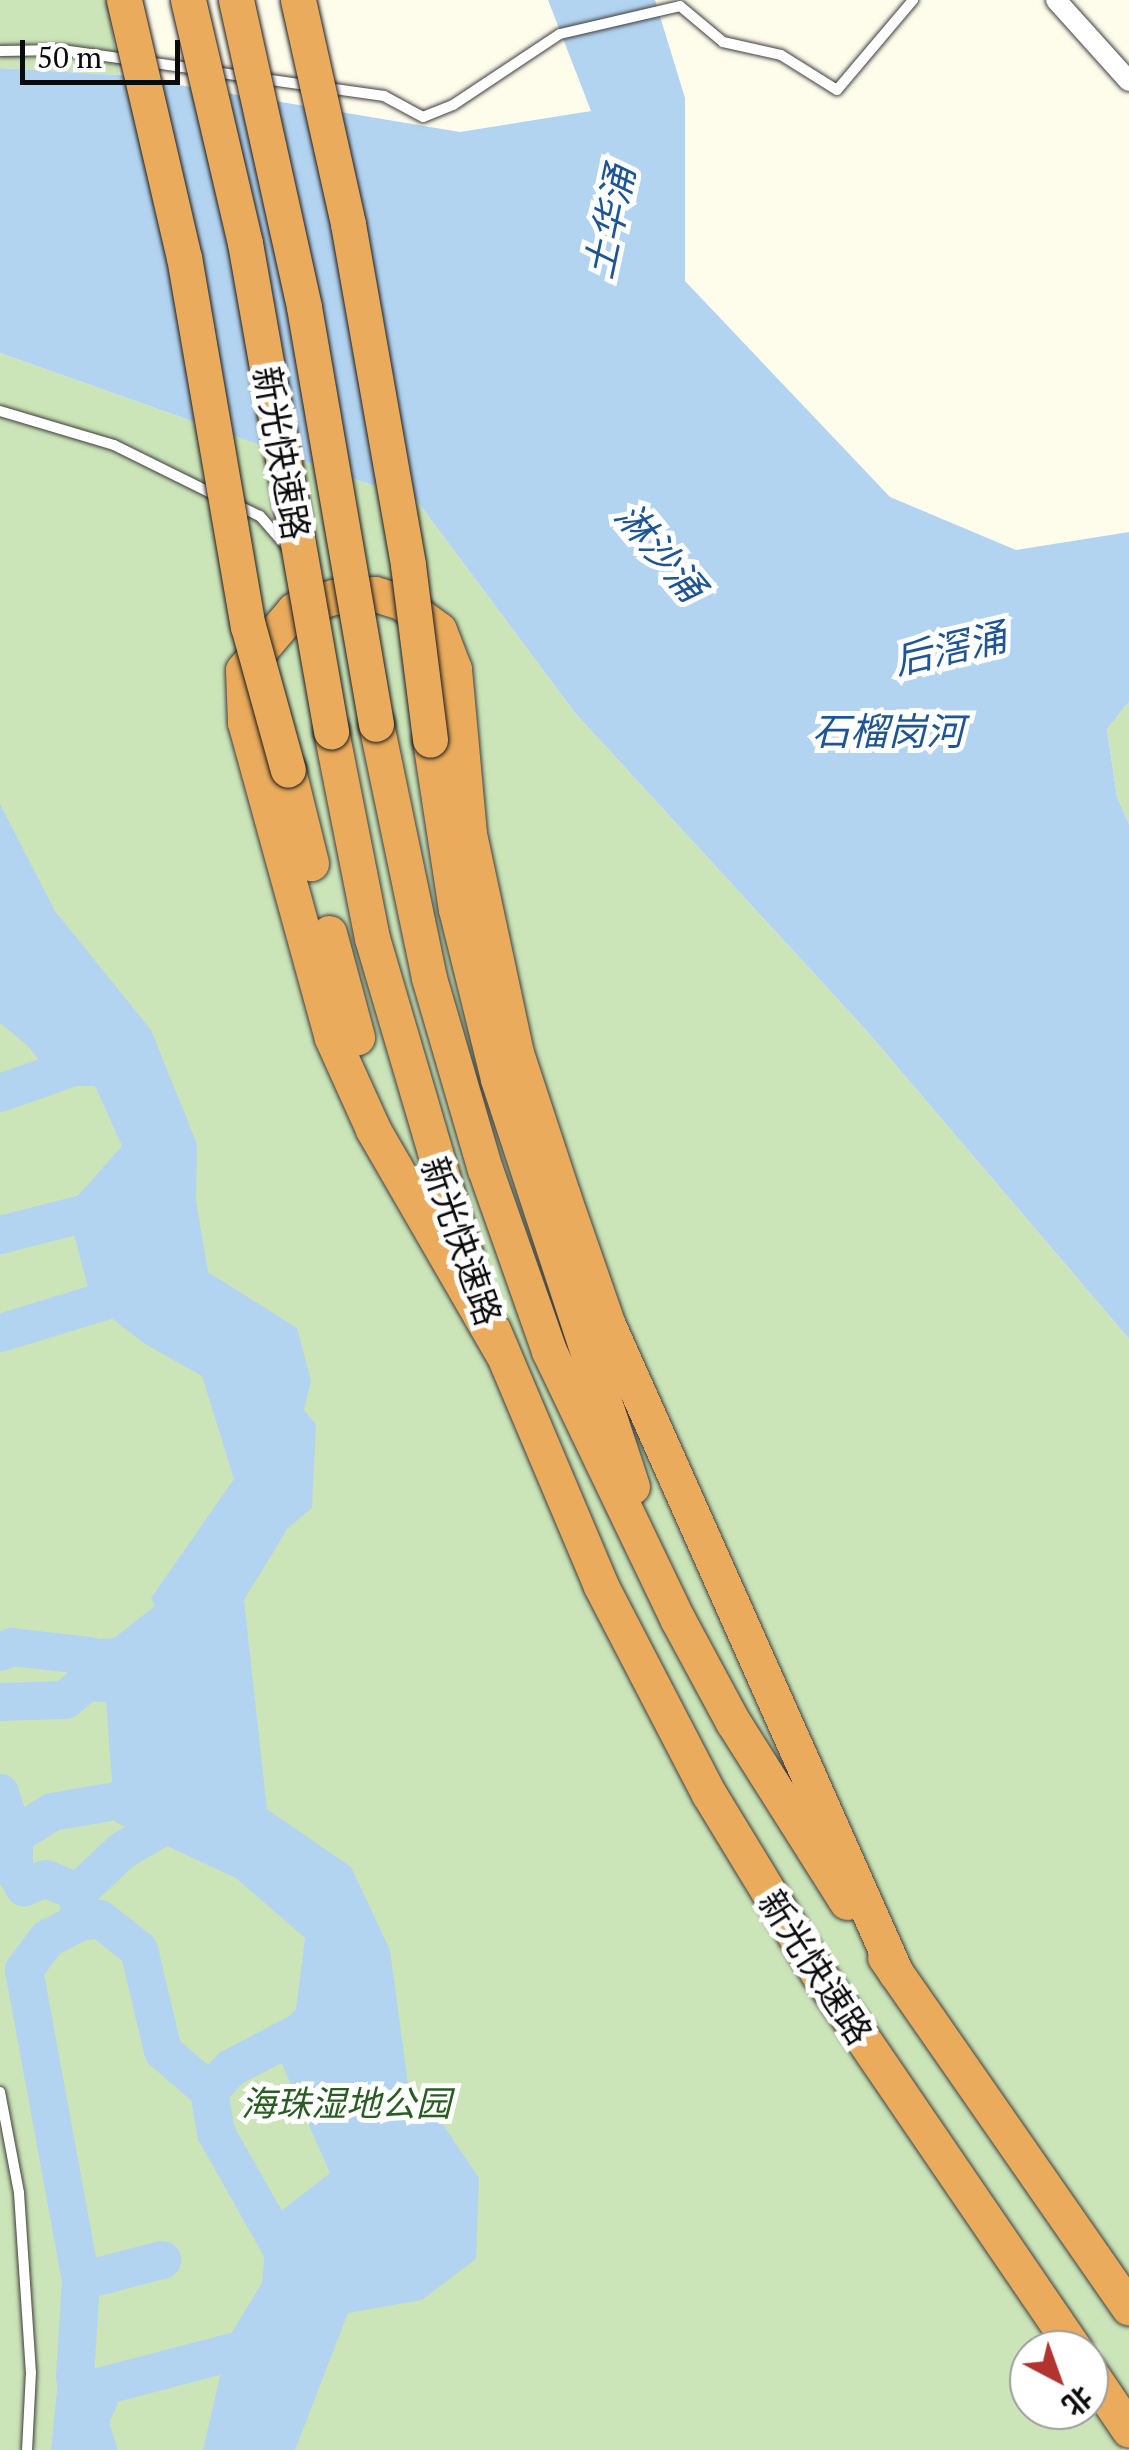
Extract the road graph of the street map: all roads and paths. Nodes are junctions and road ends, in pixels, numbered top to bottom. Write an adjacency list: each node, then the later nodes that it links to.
1 (124, 0): 11 (highway, bridge)
2 (188, 0): 11 (highway, 新光快速路, bridge)
3 (236, 0): 12 (highway, 新光快速路, bridge)
4 (298, 0): 12 (highway, bridge)
5 (913, 0): 7 (lane)
6 (1056, 0): 8 (street)
7 (0, 52)
8 (1129, 81)
9 (0, 411): 10 (lane)
10 (333, 597): 11 (highway); 13 (highway)
11 (502, 1351): 16 (highway, 新光快速路)
12 (678, 1620): 13 (highway, 新光快速路)
13 (896, 1974): 15 (highway, 新光快速路)
14 (0, 2092): 19 (lane)
15 (1129, 2308)
16 (1061, 2330)
17 (1109, 2400): 18 (highway)
18 (1129, 2430)
19 (27, 2450)

